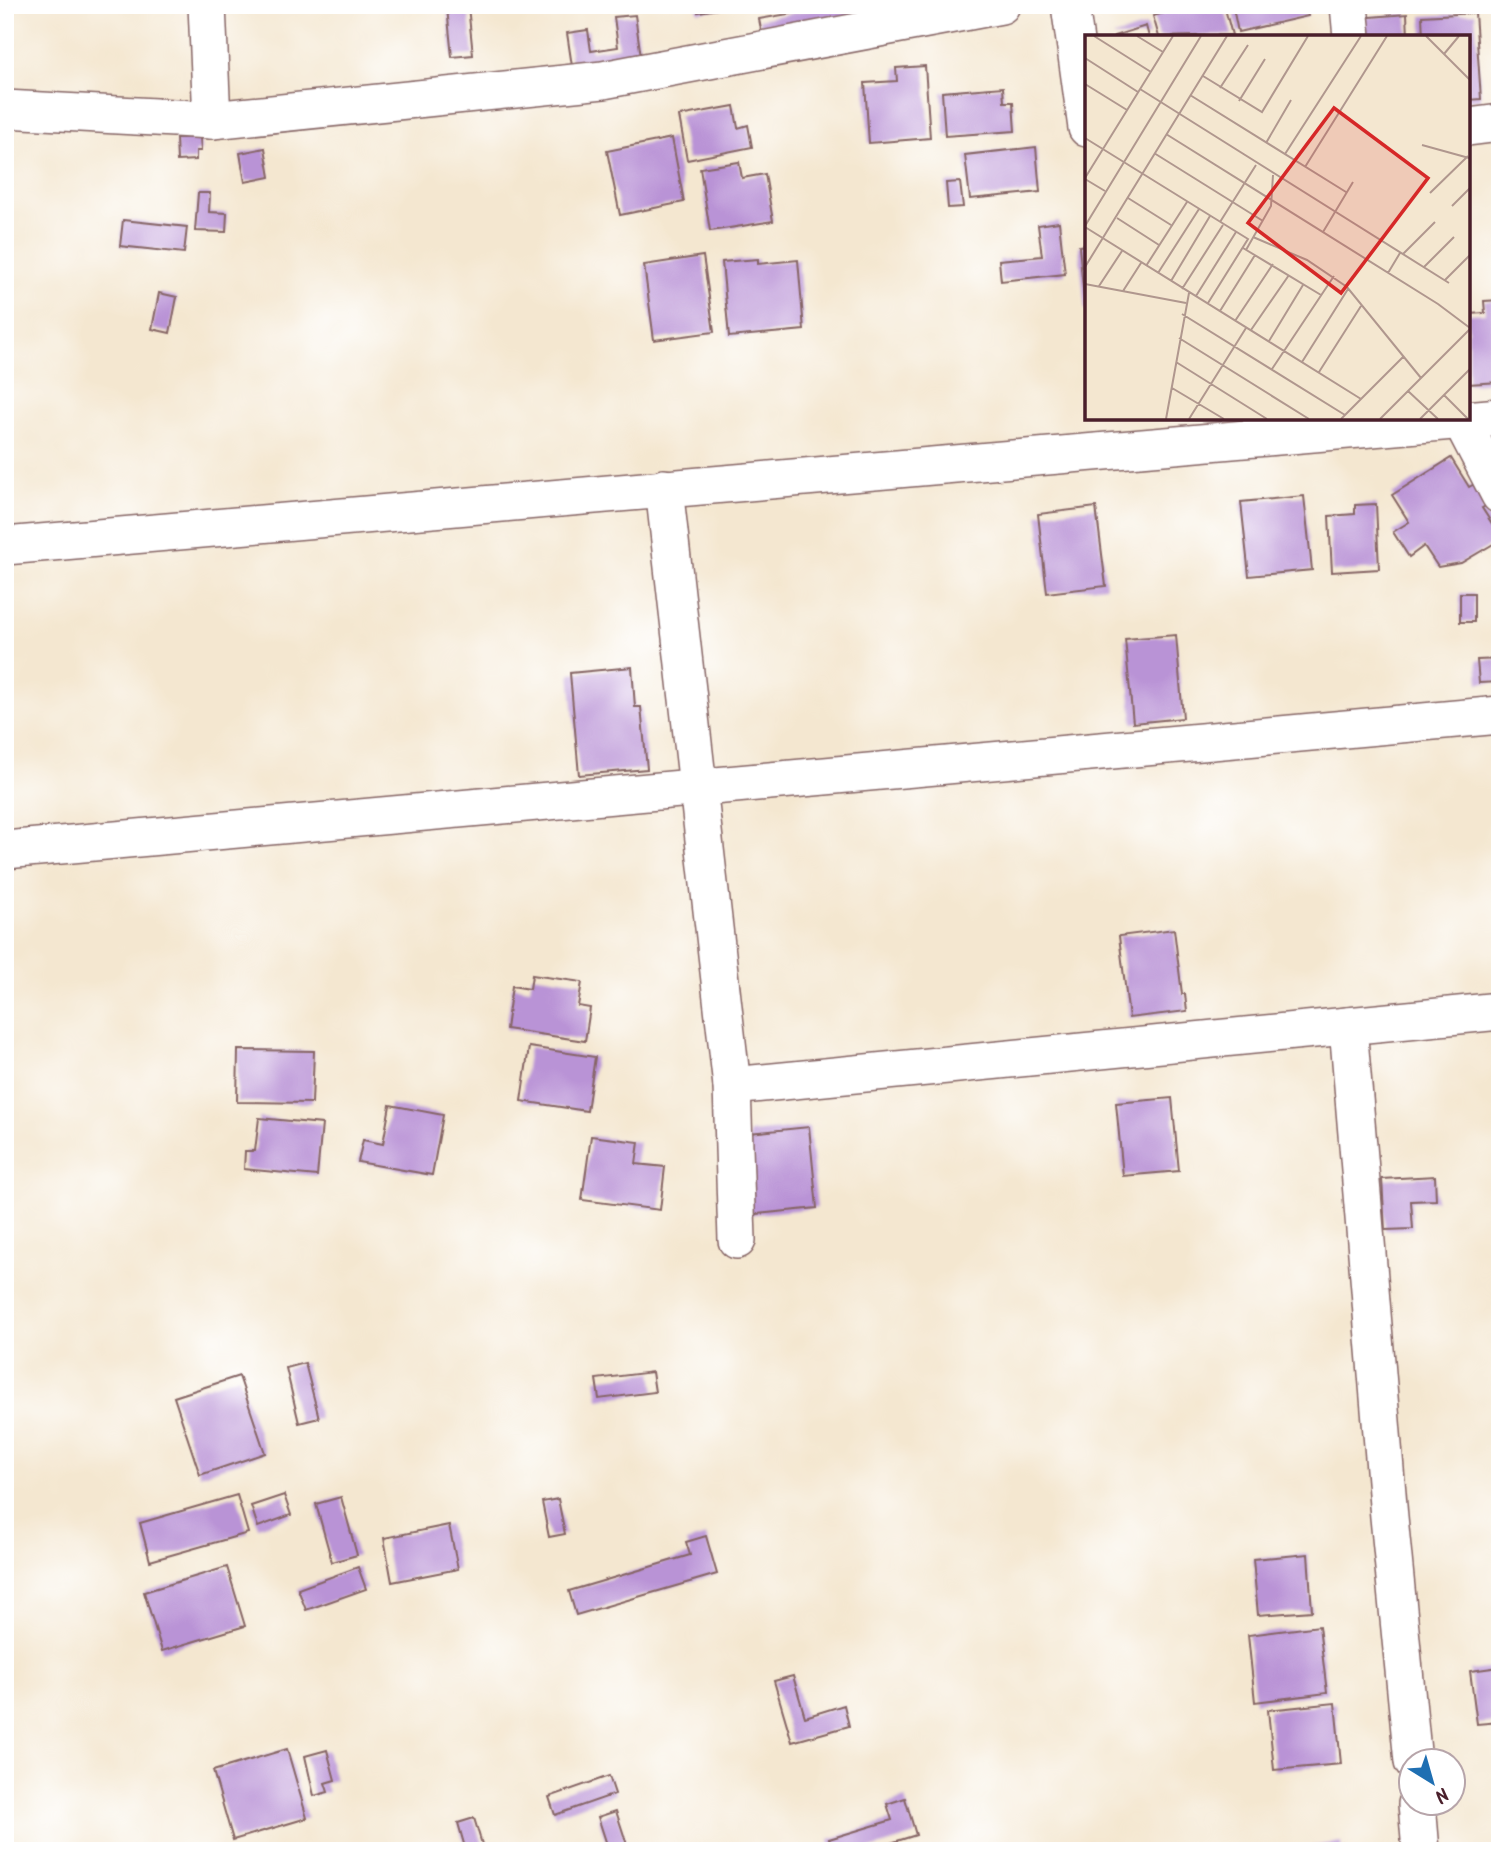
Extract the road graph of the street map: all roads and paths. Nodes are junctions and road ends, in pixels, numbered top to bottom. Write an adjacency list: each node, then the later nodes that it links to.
1 (207, 5): 8 (street)
2 (1001, 5): 8 (street)
3 (1070, 5): 7 (street)
4 (1349, 5): 5 (street)
5 (1352, 35)
6 (5, 110): 8 (street)
7 (1085, 114)
8 (212, 120)
9 (1500, 123): 10 (street)
10 (1470, 127)
11 (1500, 417): 12 (street)
12 (1470, 419)
13 (1449, 420): 15 (street)
14 (1462, 420): 16 (street)
15 (664, 488): 17 (street); 19 (street)
16 (1500, 495)
17 (5, 547)
18 (1500, 715): 19 (street)
19 (698, 787): 20 (street); 23 (street)
20 (5, 850)
21 (1500, 1012): 22 (street)
22 (1348, 1026): 23 (street); 25 (street)
23 (732, 1086): 24 (street)
24 (737, 1240)
25 (1412, 1748)
26 (1418, 1818): 27 (street)
27 (1421, 1851)

